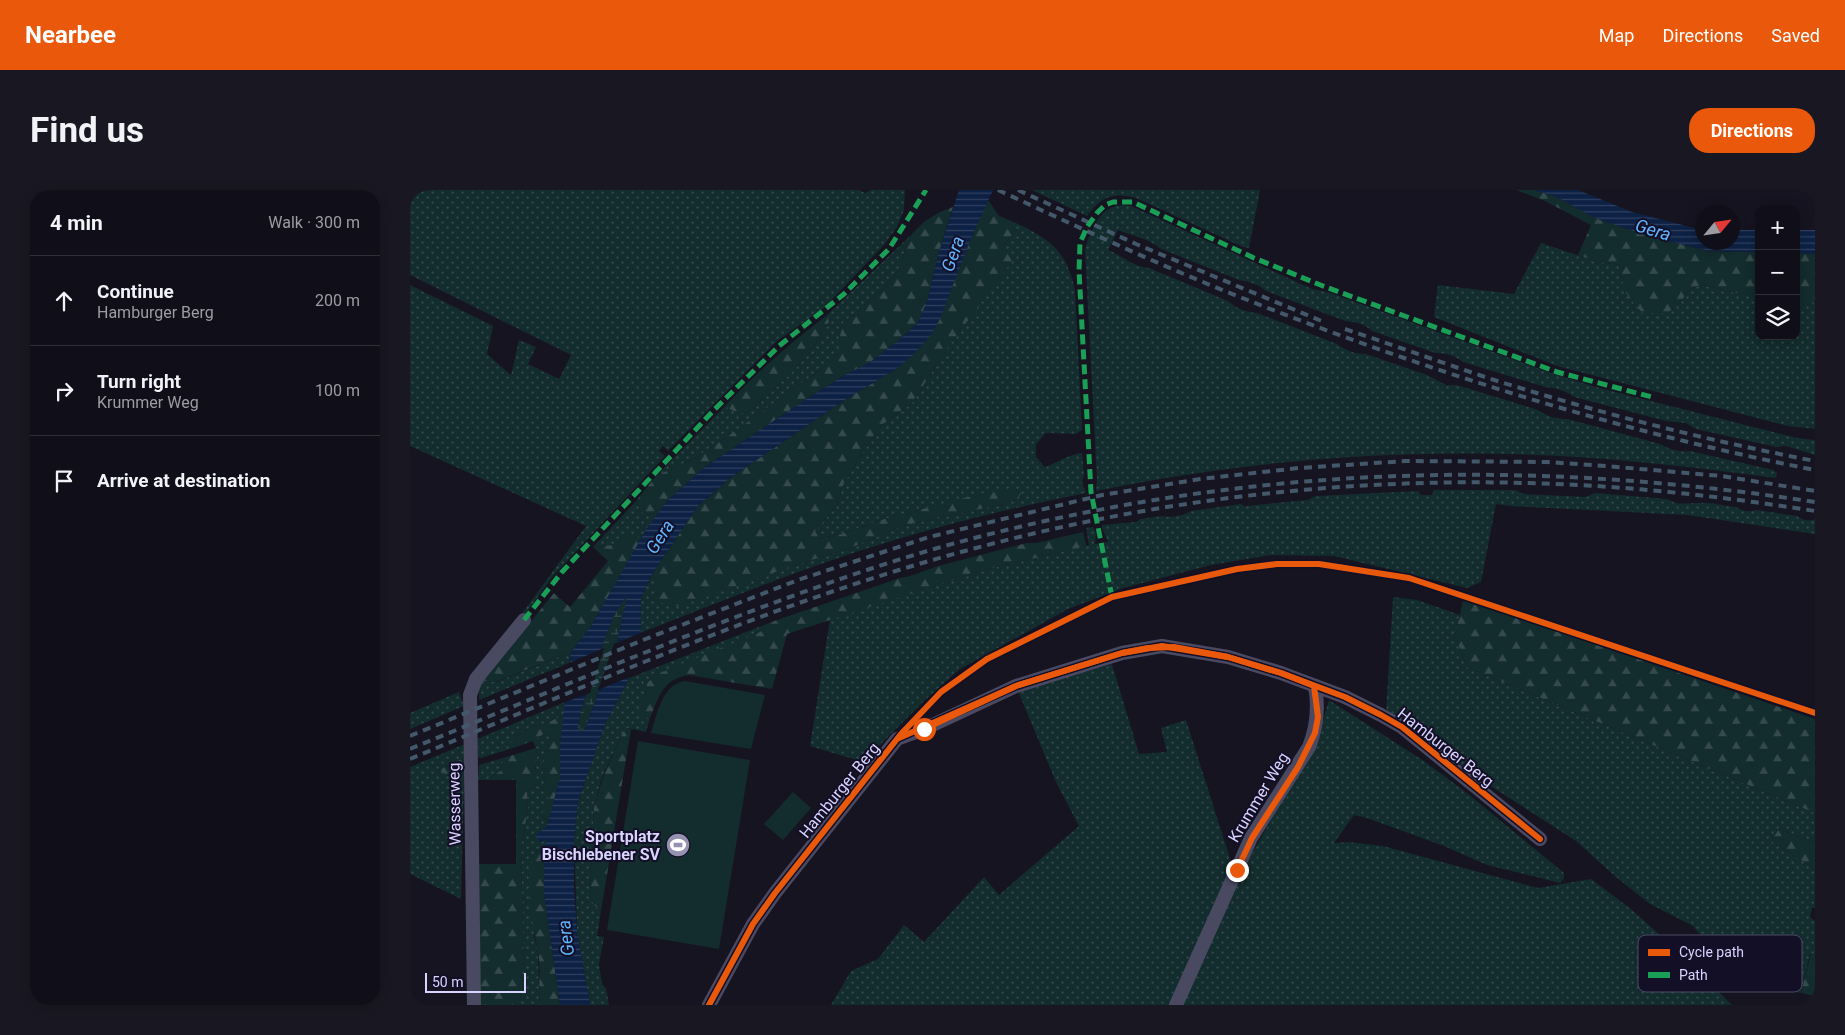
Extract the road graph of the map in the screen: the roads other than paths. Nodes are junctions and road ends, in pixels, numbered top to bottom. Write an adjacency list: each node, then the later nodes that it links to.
1 (524, 620): 4 (street, Wasserweg)
2 (1314, 686): 3 (street, Hamburger Berg); 5 (street, Hamburger Berg); 6 (street, Krummer Weg)
3 (1540, 839)
4 (474, 1005)
5 (709, 1005)
6 (1176, 1005)

